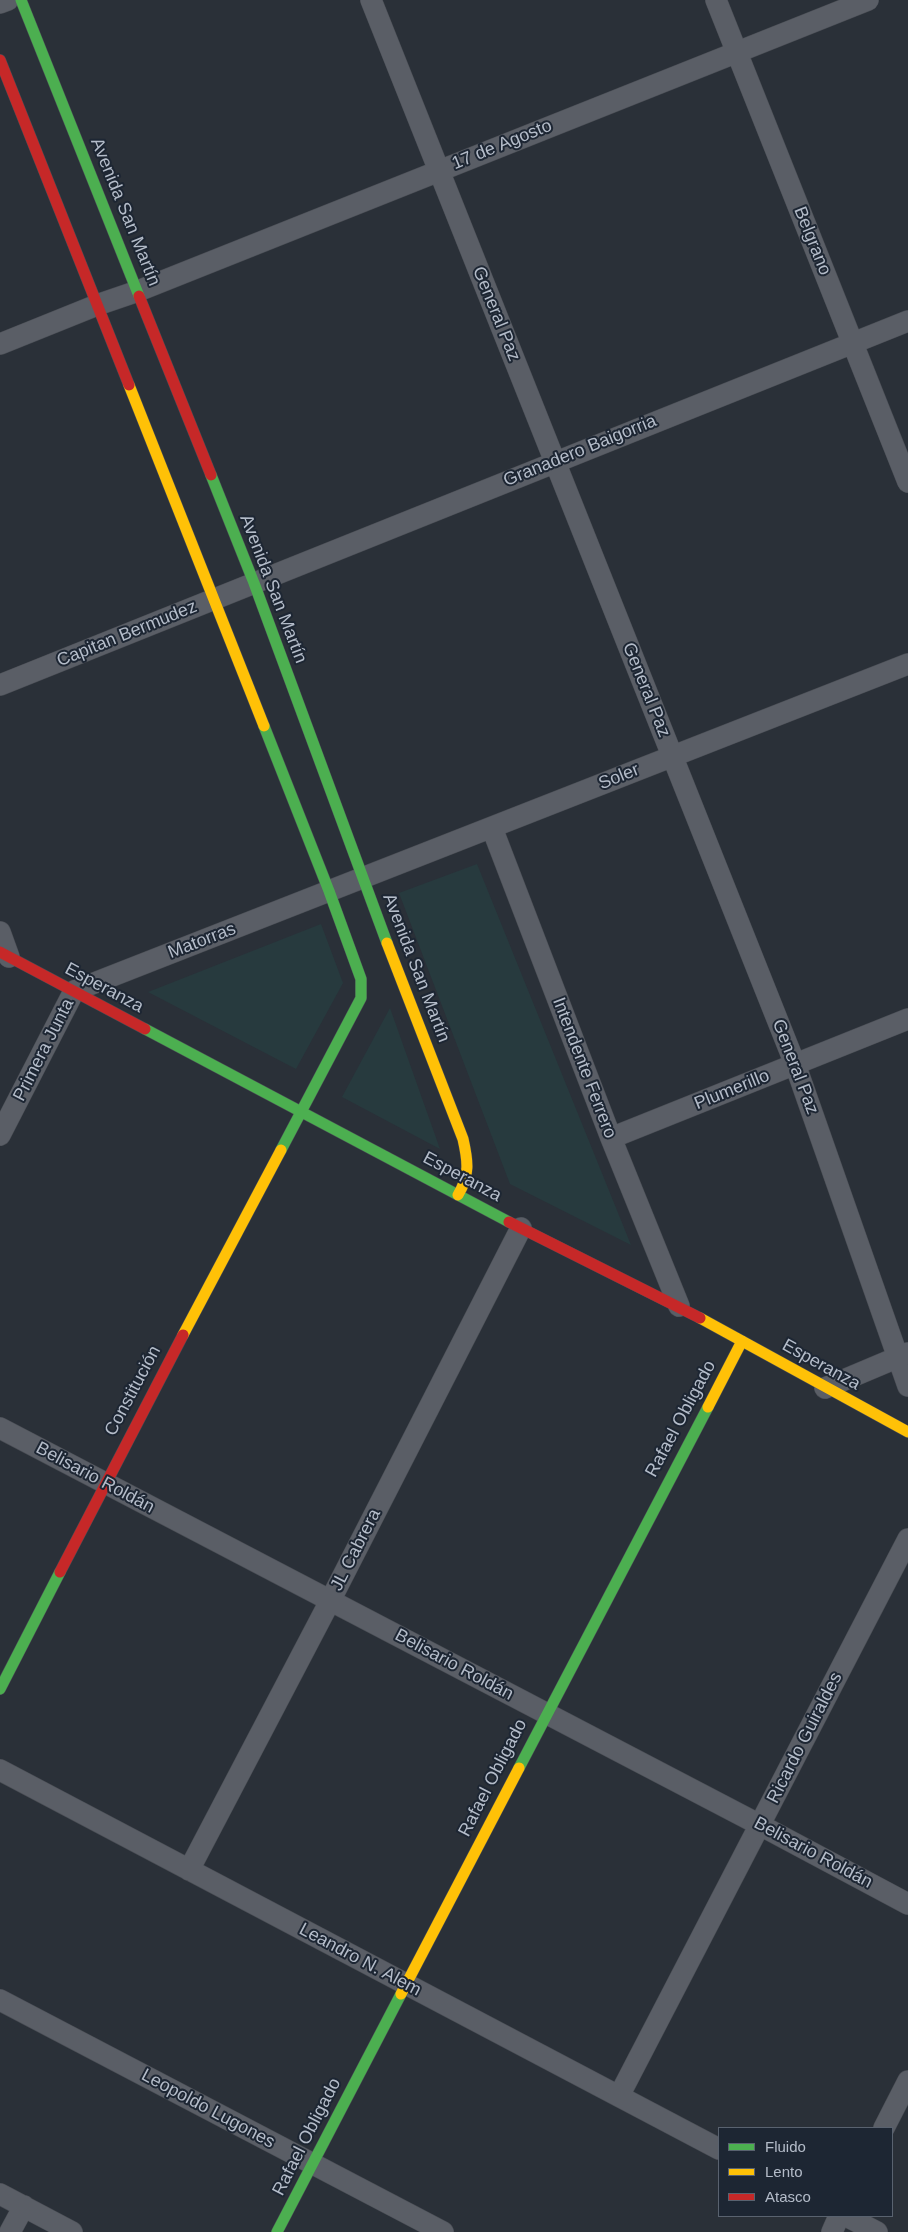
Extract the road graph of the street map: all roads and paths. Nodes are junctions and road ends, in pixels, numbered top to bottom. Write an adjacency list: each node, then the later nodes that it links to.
1 (8, 0): 6 (street)
2 (21, 0): 10 (main road, Avenida San Martín)
3 (371, 0): 9 (street, General Paz)
4 (716, 0): 7 (street, Belgrano)
5 (868, 0): 7 (street, 17 de Agosto)
6 (0, 3)
7 (737, 52): 9 (street, 17 de Agosto); 13 (street, Belgrano)
8 (0, 60): 11 (main road)
9 (438, 170): 10 (street, 17 de Agosto); 15 (street, General Paz)
10 (138, 291): 11 (street, 17 de Agosto); 17 (main road, Avenida San Martín)
11 (97, 305): 14 (street, 17 de Agosto); 18 (main road)
12 (908, 321): 13 (street, Granadero Baigorria)
13 (853, 343): 15 (street, Granadero Baigorria); 16 (street, Belgrano)
14 (0, 344)
15 (555, 461): 17 (street, Granadero Baigorria); 21 (street, General Paz)
16 (908, 482)
17 (254, 583): 18 (street, Capitan Bermudez); 23 (main road, Avenida San Martín)
18 (214, 599): 20 (street, Capitan Bermudez); 24 (main road)
19 (908, 664): 21 (street, Soler)
20 (0, 685)
21 (672, 756): 22 (street, Soler); 29 (street, General Paz)
22 (492, 828): 23 (street, Soler); 32 (street, Intendente Ferrero)
23 (362, 878): 24 (street, Soler); 33 (main road, Avenida San Martín)
24 (330, 891): 27 (street, Matorras); 30 (main road)
25 (0, 932): 26 (street)
26 (5, 955): 27 (main road, Esperanza)
27 (74, 992): 30 (main road, Esperanza); 31 (street, Primera Junta)
28 (908, 1019): 29 (street, Plumerillo)
29 (795, 1064): 32 (street, Plumerillo); 37 (street, General Paz)
30 (301, 1112): 33 (main road, Esperanza); 42 (main road, Constitución)
31 (0, 1135)
32 (611, 1138): 35 (street, Intendente Ferrero)
33 (458, 1194): 34 (main road, Esperanza)
34 (521, 1228): 35 (main road, Esperanza); 44 (street, JL Cabrera)
35 (679, 1306): 36 (main road, Esperanza)
36 (742, 1341): 39 (main road, Esperanza); 46 (main road, Rafael Obligado)
37 (904, 1354): 38 (street, General Paz); 39 (street)
38 (908, 1386)
39 (825, 1388): 41 (main road, Esperanza)
40 (0, 1428): 42 (street, Belisario Roldán)
41 (908, 1432)
42 (105, 1483): 44 (street, Belisario Roldán); 45 (main road, Constitución)
43 (908, 1539): 48 (street, Ricardo Guiraldes)
44 (330, 1600): 46 (street, Belisario Roldán); 49 (street, JL Cabrera)
45 (0, 1689)
46 (547, 1714): 48 (street, Belisario Roldán); 51 (main road, Rafael Obligado)
47 (0, 1770): 49 (street, Leandro N. Alem)
48 (760, 1825): 50 (street, Belisario Roldán); 54 (street, Ricardo Guiraldes)
49 (189, 1870): 51 (street, Leandro N. Alem)
50 (908, 1904)
51 (406, 1984): 54 (street, Leandro N. Alem); 57 (main road, Rafael Obligado)
52 (0, 2000): 57 (street, Leopoldo Lugones)
53 (908, 2081): 55 (street)
54 (619, 2096): 56 (street, Leandro N. Alem)
55 (885, 2127)
56 (718, 2148)
57 (313, 2164): 64 (main road, Rafael Obligado); 65 (street, Leopoldo Lugones)
58 (0, 2194): 59 (street)
59 (24, 2206): 62 (street); 63 (street)
60 (839, 2217): 66 (street)
61 (848, 2217): 67 (street)
62 (10, 2232)
63 (72, 2232)
64 (277, 2232)
65 (443, 2232)
66 (832, 2232)
67 (877, 2232)

